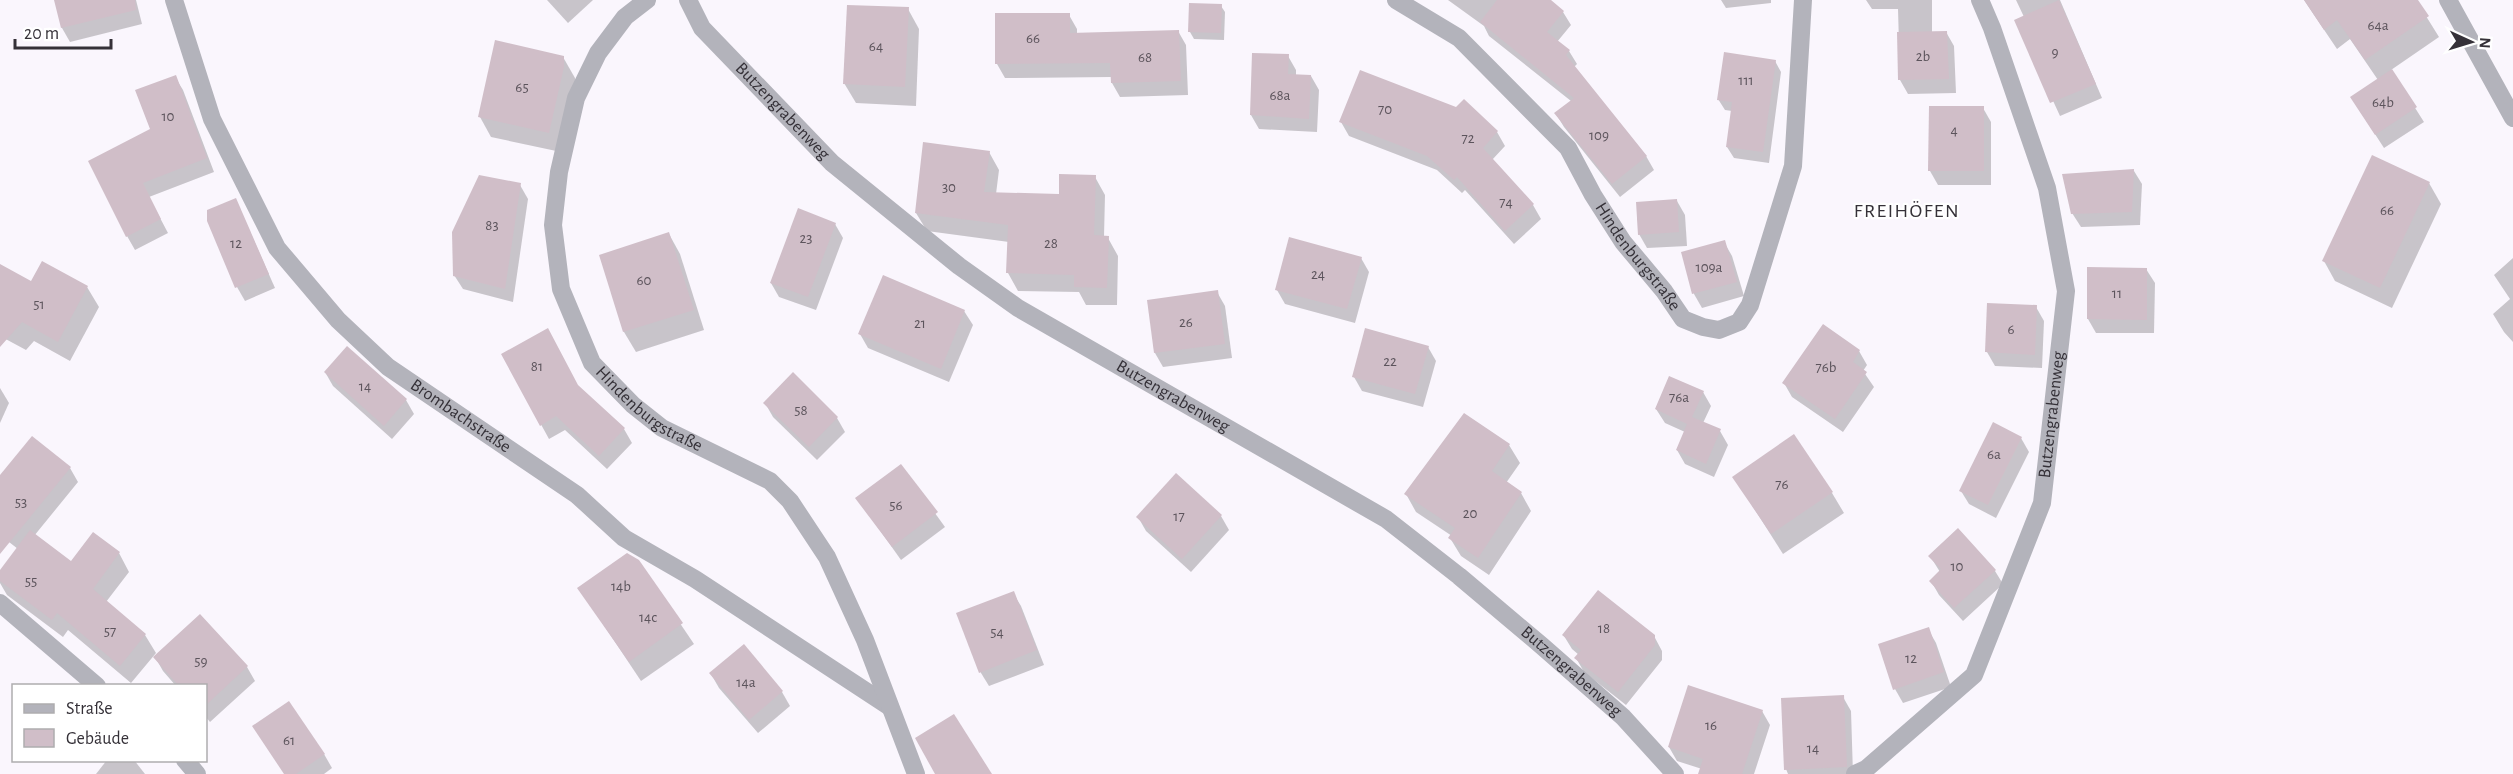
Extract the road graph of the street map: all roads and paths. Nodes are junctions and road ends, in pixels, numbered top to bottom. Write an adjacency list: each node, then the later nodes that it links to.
1 (174, 0): 11 (street, Brombachstraße)
2 (647, 0): 11 (street, Hindenburgstraße)
3 (688, 0): 15 (street, Butzengrabenweg)
4 (1396, 0): 5 (street, Hindenburgstraße)
5 (1803, 0)
6 (1980, 0): 16 (street, Butzengrabenweg)
7 (2448, 0): 8 (street)
8 (2513, 118)
9 (0, 603): 10 (street)
10 (95, 684)
11 (890, 707): 14 (street, Hindenburgstraße)
12 (187, 762): 13 (street)
13 (197, 774)
14 (916, 774)
15 (1675, 774)
16 (1855, 774)

